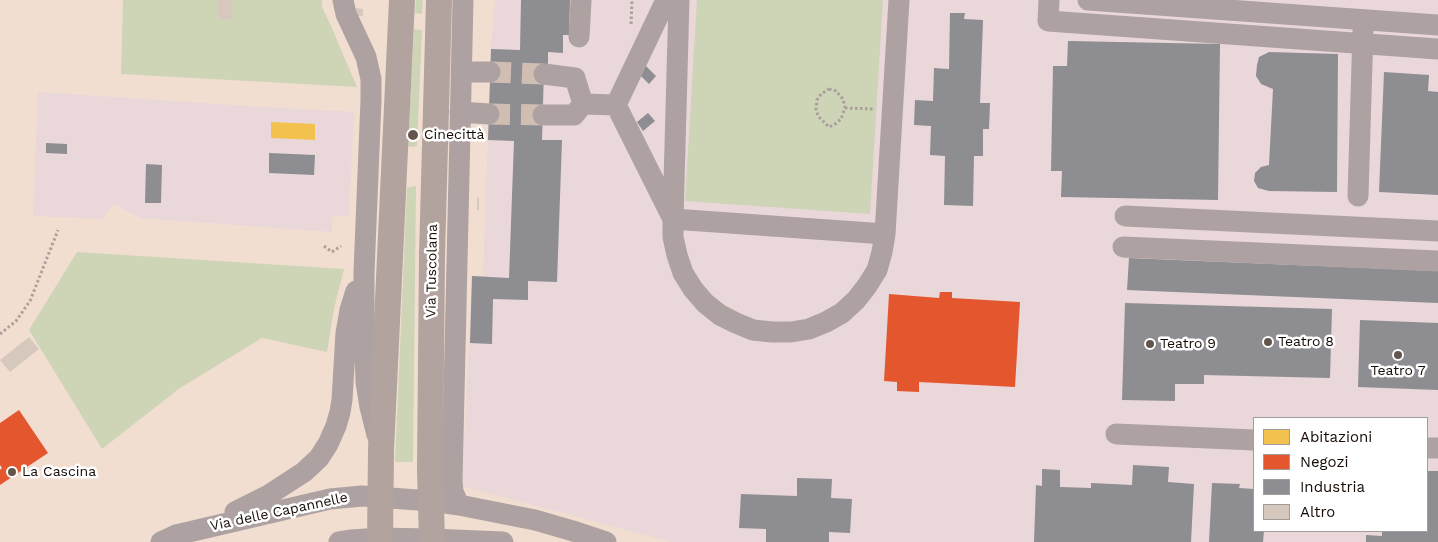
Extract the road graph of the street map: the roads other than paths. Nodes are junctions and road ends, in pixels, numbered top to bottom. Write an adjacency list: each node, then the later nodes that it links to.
1 (344, 0): 31 (street)
2 (402, 0): 34 (main road)
3 (438, 0): 37 (main road, Via Tuscolana)
4 (463, 0): 16 (street, Via Tuscolana)
5 (581, 0): 13 (street)
6 (666, 0): 20 (street)
7 (679, 0): 26 (street)
8 (899, 0): 28 (street)
9 (1048, 0): 14 (street)
10 (1088, 0): 11 (street)
11 (1363, 20): 12 (street); 14 (street)
12 (1438, 25)
13 (579, 37)
14 (1362, 44): 15 (street); 24 (street)
15 (1438, 49)
16 (461, 72): 17 (street); 21 (street, Via Tuscolana)
17 (490, 72)
18 (544, 74): 19 (street)
19 (583, 104): 20 (street); 23 (street)
20 (616, 104): 26 (street)
21 (460, 112): 22 (street); 35 (street, Via Tuscolana)
22 (489, 114)
23 (543, 114)
24 (1358, 196)
25 (1126, 216): 27 (street)
26 (673, 219): 28 (street); 28 (street)
27 (1438, 231)
28 (885, 234)
29 (1123, 247): 30 (street)
30 (1438, 262)
31 (364, 272): 34 (street); 39 (street)
32 (1116, 434): 33 (street)
33 (1253, 440)
34 (381, 450): 36 (main road)
35 (453, 471): 37 (street); 38 (street, Via Tuscolana)
36 (381, 496): 37 (street, Via delle Capannelle); 39 (street, Via delle Capannelle); 40 (main road)
37 (432, 501): 38 (street, Via delle Capannelle); 41 (main road, Via Tuscolana)
38 (459, 506): 44 (street, Via delle Capannelle)
39 (168, 538)
40 (380, 540): 41 (street); 42 (street)
41 (431, 540): 43 (street)
42 (339, 542)
43 (503, 542)
44 (606, 542)

